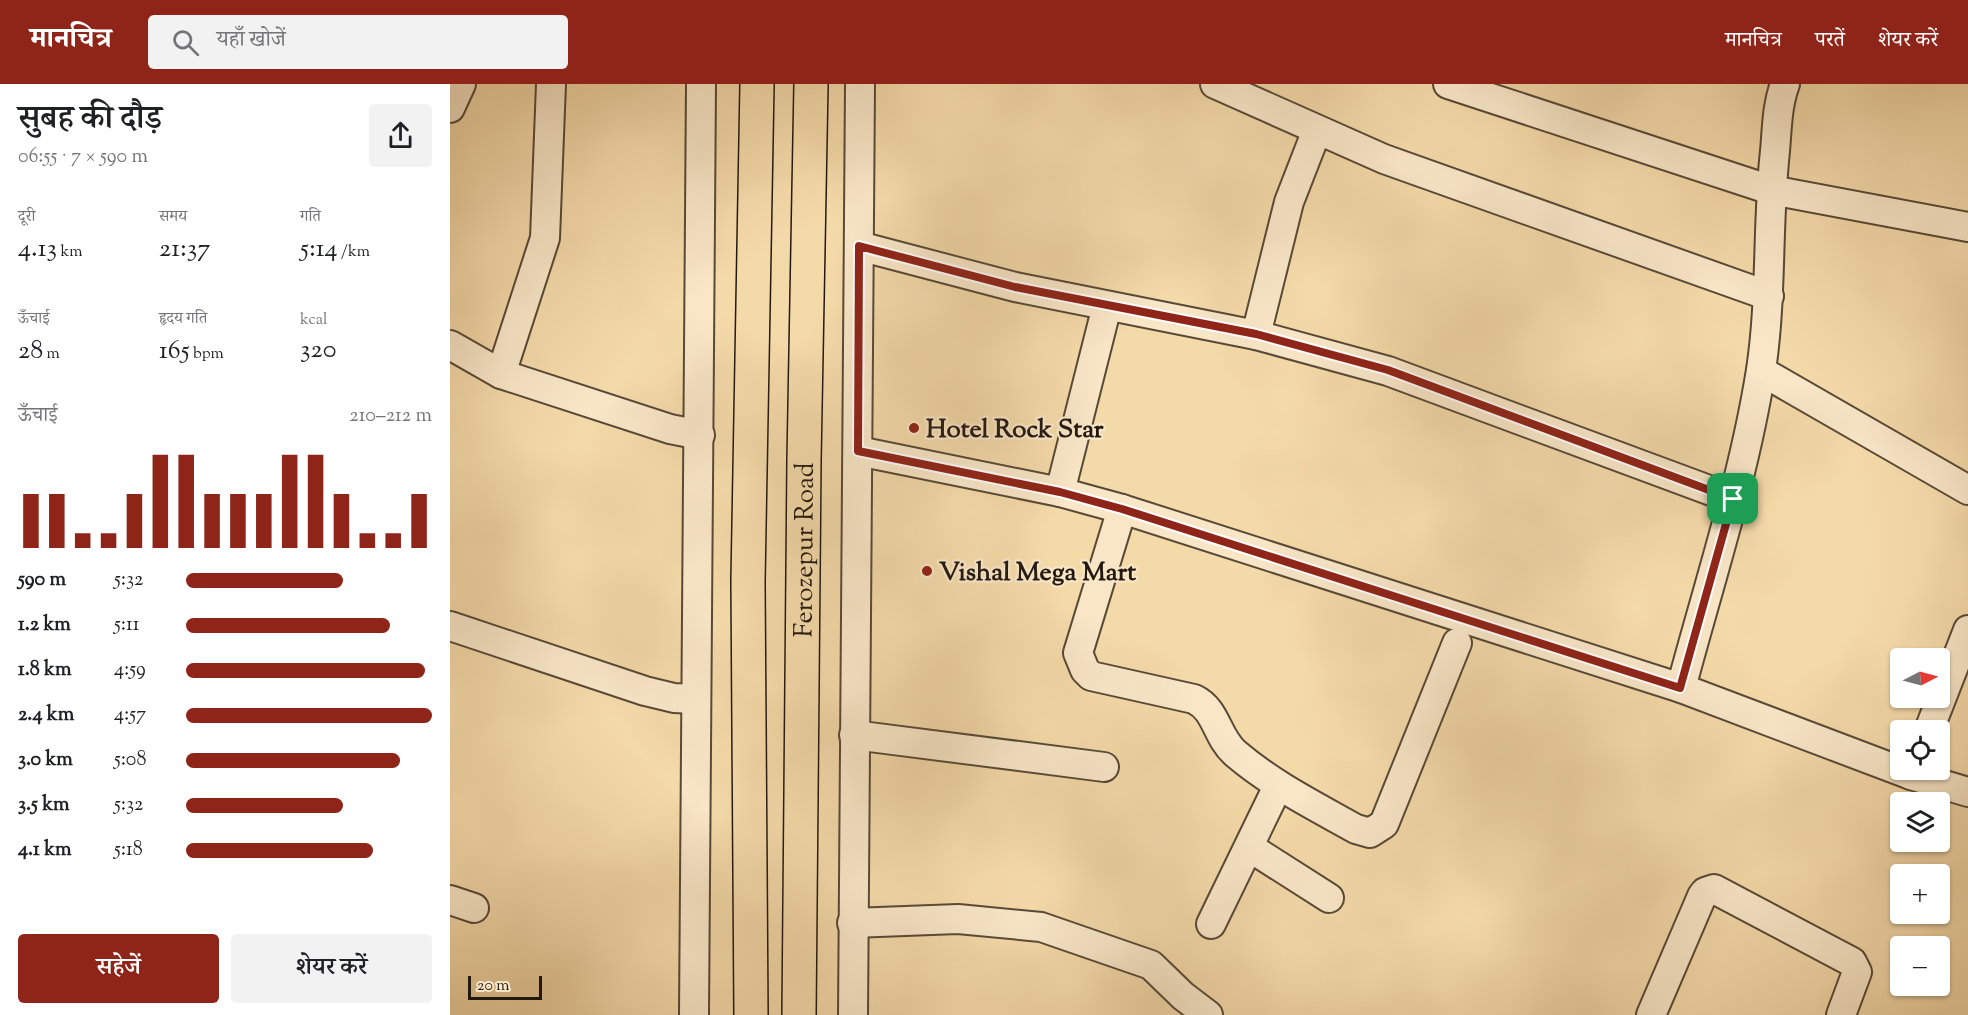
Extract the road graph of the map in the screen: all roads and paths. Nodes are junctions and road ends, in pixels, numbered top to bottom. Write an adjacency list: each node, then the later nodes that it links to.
1 (461, 84): 10 (street)
2 (551, 84): 20 (street)
3 (701, 84): 21 (street)
4 (757, 84): 44 (highway, Ferozepur Road)
5 (811, 84): 45 (highway, Ferozepur Road)
6 (860, 84): 14 (street)
7 (1215, 84): 11 (street)
8 (1448, 84): 12 (street)
9 (1785, 84): 12 (street)
10 (450, 108)
11 (1317, 130): 15 (street); 17 (street)
12 (1771, 190): 13 (street); 15 (street)
13 (1968, 227)
14 (859, 246): 16 (street); 22 (street)
15 (1769, 296): 19 (street)
16 (1107, 306): 17 (street); 24 (street)
17 (1256, 334): 25 (street)
18 (450, 345): 20 (street)
19 (1761, 371): 23 (street); 25 (street)
20 (501, 374): 21 (street)
21 (700, 435): 31 (street)
22 (858, 451): 24 (street); 33 (street)
23 (1968, 490)
24 (1060, 492): 26 (street)
25 (1733, 499): 30 (street)
26 (1122, 509): 30 (street); 37 (street)
27 (450, 626): 31 (street)
28 (1968, 630): 32 (street)
29 (1457, 643): 37 (street)
30 (1680, 688): 34 (street)
31 (695, 699): 43 (street)
32 (1933, 720)
33 (854, 735): 35 (street); 41 (street)
34 (1890, 764)
35 (1104, 767)
36 (1934, 780): 38 (street)
37 (1278, 786): 39 (street)
38 (1968, 792)
39 (1249, 847): 40 (street); 42 (street)
40 (1329, 898)
41 (852, 923): 46 (street); 47 (street)
42 (1211, 924)
43 (694, 1015)
44 (751, 1015)
45 (799, 1015)
46 (853, 1015)
47 (1208, 1015)
48 (1651, 1015): 49 (street)
49 (1841, 1015)

